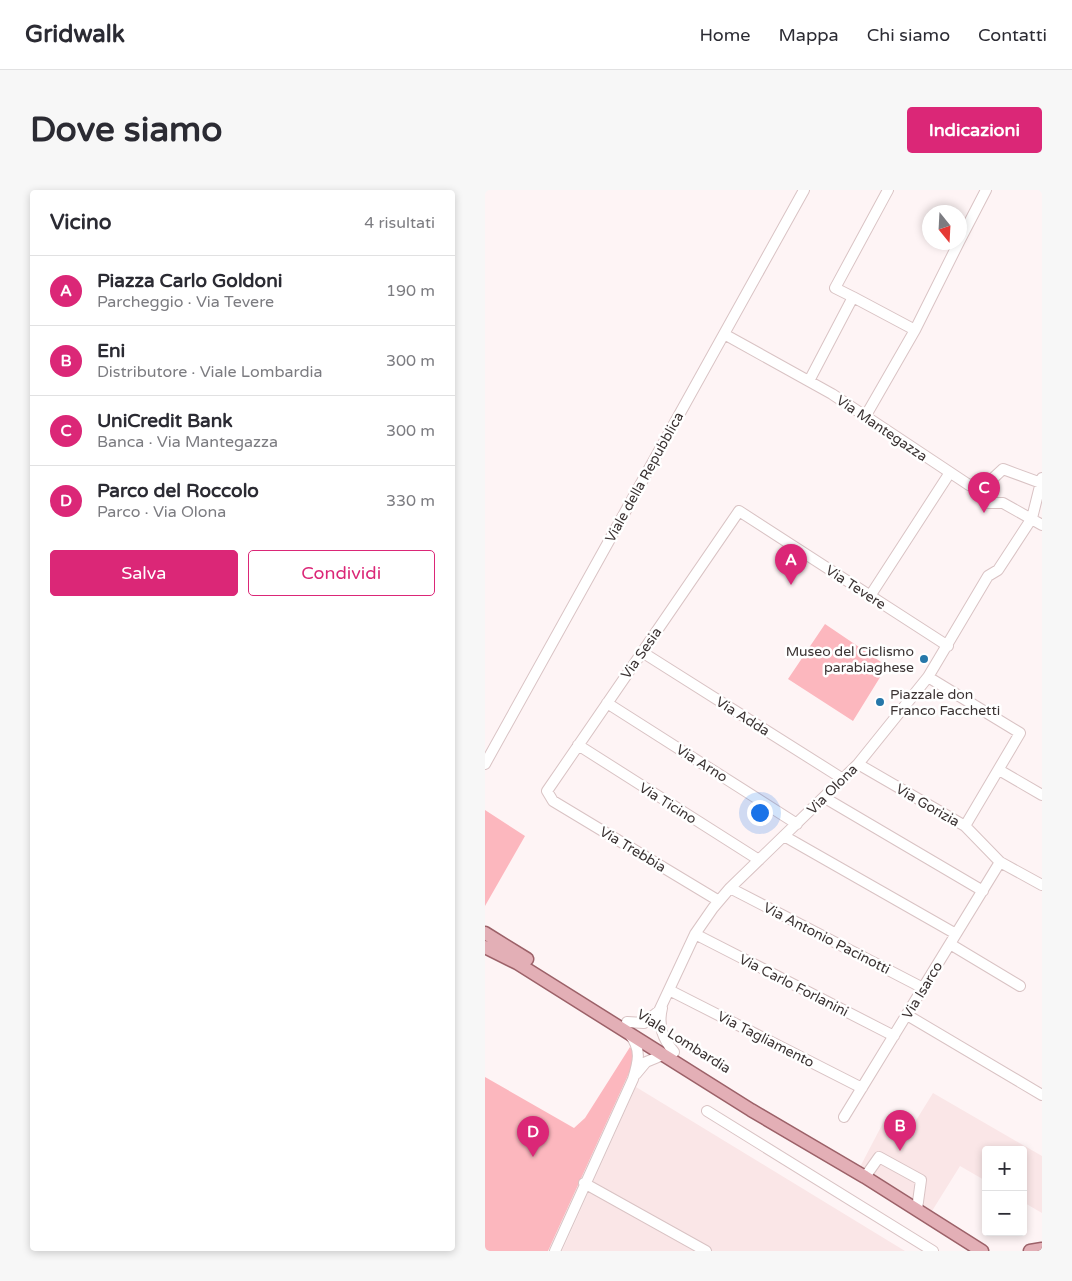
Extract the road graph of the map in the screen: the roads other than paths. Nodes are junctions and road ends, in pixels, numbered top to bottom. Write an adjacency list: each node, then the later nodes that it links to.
1 (804, 190): 8 (street, Viale della Repubblica)
2 (888, 190): 6 (street)
3 (986, 190): 4 (street)
4 (967, 227)
5 (955, 250): 7 (street)
6 (853, 297): 7 (street); 9 (street)
7 (915, 330): 10 (street)
8 (724, 334): 9 (street, Via Mantegazza); 23 (street, Viale della Repubblica)
9 (809, 381): 10 (street, Via Mantegazza)
10 (865, 418): 11 (street, Via Mantegazza)
11 (949, 474): 13 (street, Via Mantegazza); 17 (street)
12 (1042, 480): 13 (street); 15 (street)
13 (978, 484): 15 (street)
14 (739, 511): 17 (street, Via Tevere); 19 (street, Via Sesia)
15 (1033, 518): 16 (street); 18 (street, Via Olona)
16 (1042, 525)
17 (870, 596): 18 (street, Via Tevere)
18 (948, 646): 20 (street, Via Olona)
19 (642, 652): 21 (street, Via Sesia); 26 (street, Via Adda)
20 (928, 677): 24 (street, Via Olona); 25 (street)
21 (607, 703): 22 (street, Via Sesia); 30 (street, Via Arno)
22 (578, 745): 27 (street, Via Sesia); 33 (street, Via Ticino)
23 (485, 764)
24 (858, 764): 26 (street, Via Olona); 31 (street, Via Gorizia)
25 (999, 770): 28 (street); 31 (street)
26 (843, 779): 29 (street, Via Olona)
27 (547, 795): 38 (street, Via Trebbia)
28 (1042, 795)
29 (825, 798): 30 (street, Via Olona); 37 (street)
30 (797, 824): 32 (street, Via Olona)
31 (965, 826): 34 (street, Via Gorizia)
32 (784, 836): 33 (street, Via Olona); 41 (street)
33 (759, 860): 36 (street, Via Olona)
34 (1000, 862): 35 (street, Via Gorizia); 37 (street, Via Isarco)
35 (1042, 885)
36 (730, 888): 38 (street, Via Olona); 45 (street, Via Antonio Pacinotti)
37 (983, 890): 41 (street, Via Isarco)
38 (719, 901): 40 (street, Via Olona)
39 (485, 933): 49 (main road, Viale Lombardia)
40 (695, 934): 46 (street, Via Olona); 50 (street, Via Carlo Forlanini)
41 (956, 934): 42 (street, Via Isarco)
42 (950, 944): 44 (street); 45 (street, Via Isarco)
43 (485, 947): 49 (main road, Viale Lombardia)
44 (1020, 986)
45 (923, 988): 48 (street, Via Isarco)
46 (669, 990): 47 (street, Via Olona); 53 (street, Via Tagliamento)
47 (663, 1004): 49 (street, Via Olona); 51 (street, Via Olona)
48 (907, 1015): 50 (street, Via Isarco); 54 (street)
49 (628, 1028): 51 (main road, Viale Lombardia); 52 (street)
50 (894, 1036): 53 (street, Via Isarco)
51 (668, 1053): 52 (street); 57 (main road, Viale Lombardia)
52 (633, 1079): 58 (street)
53 (862, 1088): 56 (street, Via Isarco)
54 (1042, 1095)
55 (707, 1111): 63 (street)
56 (845, 1117)
57 (865, 1176): 59 (main road, Viale Lombardia); 59 (street)
58 (584, 1183): 61 (street); 62 (street)
59 (917, 1209): 60 (main road, Viale Lombardia)
60 (971, 1243): 64 (main road, Viale Lombardia); 65 (main road, Viale Lombardia)
61 (555, 1251)
62 (706, 1251)
63 (933, 1251)
64 (982, 1251)
65 (994, 1251)

